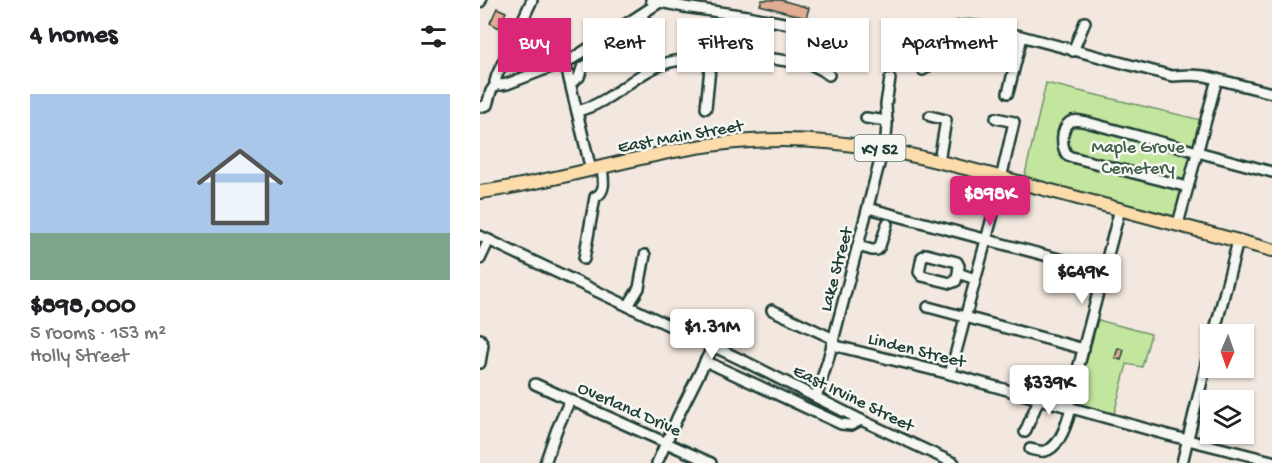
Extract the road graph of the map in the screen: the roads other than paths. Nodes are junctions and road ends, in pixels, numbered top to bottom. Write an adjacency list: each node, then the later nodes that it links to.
1 (532, 0): 18 (street)
2 (655, 1): 3 (street); 5 (street)
3 (640, 15): 9 (street); 19 (street)
4 (1085, 22): 8 (street)
5 (786, 23)
6 (1017, 36): 7 (street)
7 (1022, 37): 8 (street); 20 (street)
8 (1073, 51): 17 (street)
9 (571, 58)
10 (774, 59): 15 (street)
11 (677, 61): 24 (street)
12 (539, 72): 18 (street)
13 (568, 72): 19 (street)
14 (710, 72): 23 (street)
15 (829, 75)
16 (890, 79): 28 (street, Lake Street)
17 (1216, 79): 21 (street); 30 (street)
18 (496, 84): 22 (street)
19 (571, 84): 24 (street)
20 (1008, 93)
21 (1272, 93)
22 (480, 107)
23 (706, 108)
24 (577, 111): 32 (street)
25 (930, 116): 31 (street)
26 (866, 118): 28 (street)
27 (996, 118): 34 (street)
28 (887, 121): 29 (street, Lake Street)
29 (884, 149): 31 (main road, East Main Street / KY 52); 32 (main road, East Main Street / KY 52); 37 (street, Lake Street)
30 (1197, 153): 33 (street); 35 (street); 35 (street)
31 (939, 161): 34 (main road, East Main Street / KY 52)
32 (597, 168): 36 (main road, East Main Street / KY 52); 48 (street)
33 (1272, 172)
34 (1001, 178): 38 (main road, East Main Street / KY 52); 42 (street)
35 (1188, 187): 40 (street)
36 (480, 192)
37 (867, 208): 42 (street); 44 (street, Lake Street)
38 (1120, 209): 40 (main road, East Main Street / KY 52); 49 (street)
39 (887, 224): 44 (street)
40 (1178, 224): 43 (main road, East Main Street / KY 52)
41 (485, 238): 47 (street); 52 (street, East Irvine Street)
42 (986, 240): 49 (street); 51 (street)
43 (1238, 241): 45 (main road, East Main Street / KY 52); 56 (street)
44 (858, 246): 58 (street, Lake Street)
45 (1272, 250)
46 (645, 255): 52 (street)
47 (480, 259)
48 (584, 259)
49 (1104, 271): 60 (street)
50 (958, 273): 50 (street); 51 (street)
51 (975, 279): 55 (street)
52 (628, 306): 59 (street, East Irvine Street)
53 (928, 307): 55 (street)
54 (772, 310): 58 (street, Linden Street)
55 (965, 316): 60 (street); 63 (street)
56 (1217, 324)
57 (481, 340): 62 (street)
58 (833, 342): 63 (street, Linden Street); 66 (street, Lake Street)
59 (712, 346): 61 (street); 66 (street, East Irvine Street)
60 (1084, 349): 69 (street)
61 (705, 361): 70 (street); 73 (street)
62 (480, 363)
63 (950, 374): 67 (street, Linden Street)
64 (1203, 378): 72 (street)
65 (535, 384): 68 (street, Overland Drive)
66 (816, 397): 70 (street, East Irvine Street)
67 (1039, 399): 69 (street, Linden Street); 71 (street)
68 (570, 400): 73 (street, Overland Drive); 77 (street)
69 (1070, 407): 72 (street, Linden Street); 74 (street)
70 (861, 420): 75 (street, East Irvine Street)
71 (1025, 432)
72 (1188, 440): 76 (street, Linden Street); 81 (street)
73 (666, 442): 78 (street); 79 (street, Overland Drive)
74 (1030, 450)
75 (938, 460): 80 (street, East Irvine Street)
76 (1272, 461)
77 (545, 463)
78 (657, 463)
79 (711, 463)
80 (954, 463)
81 (1182, 463)

